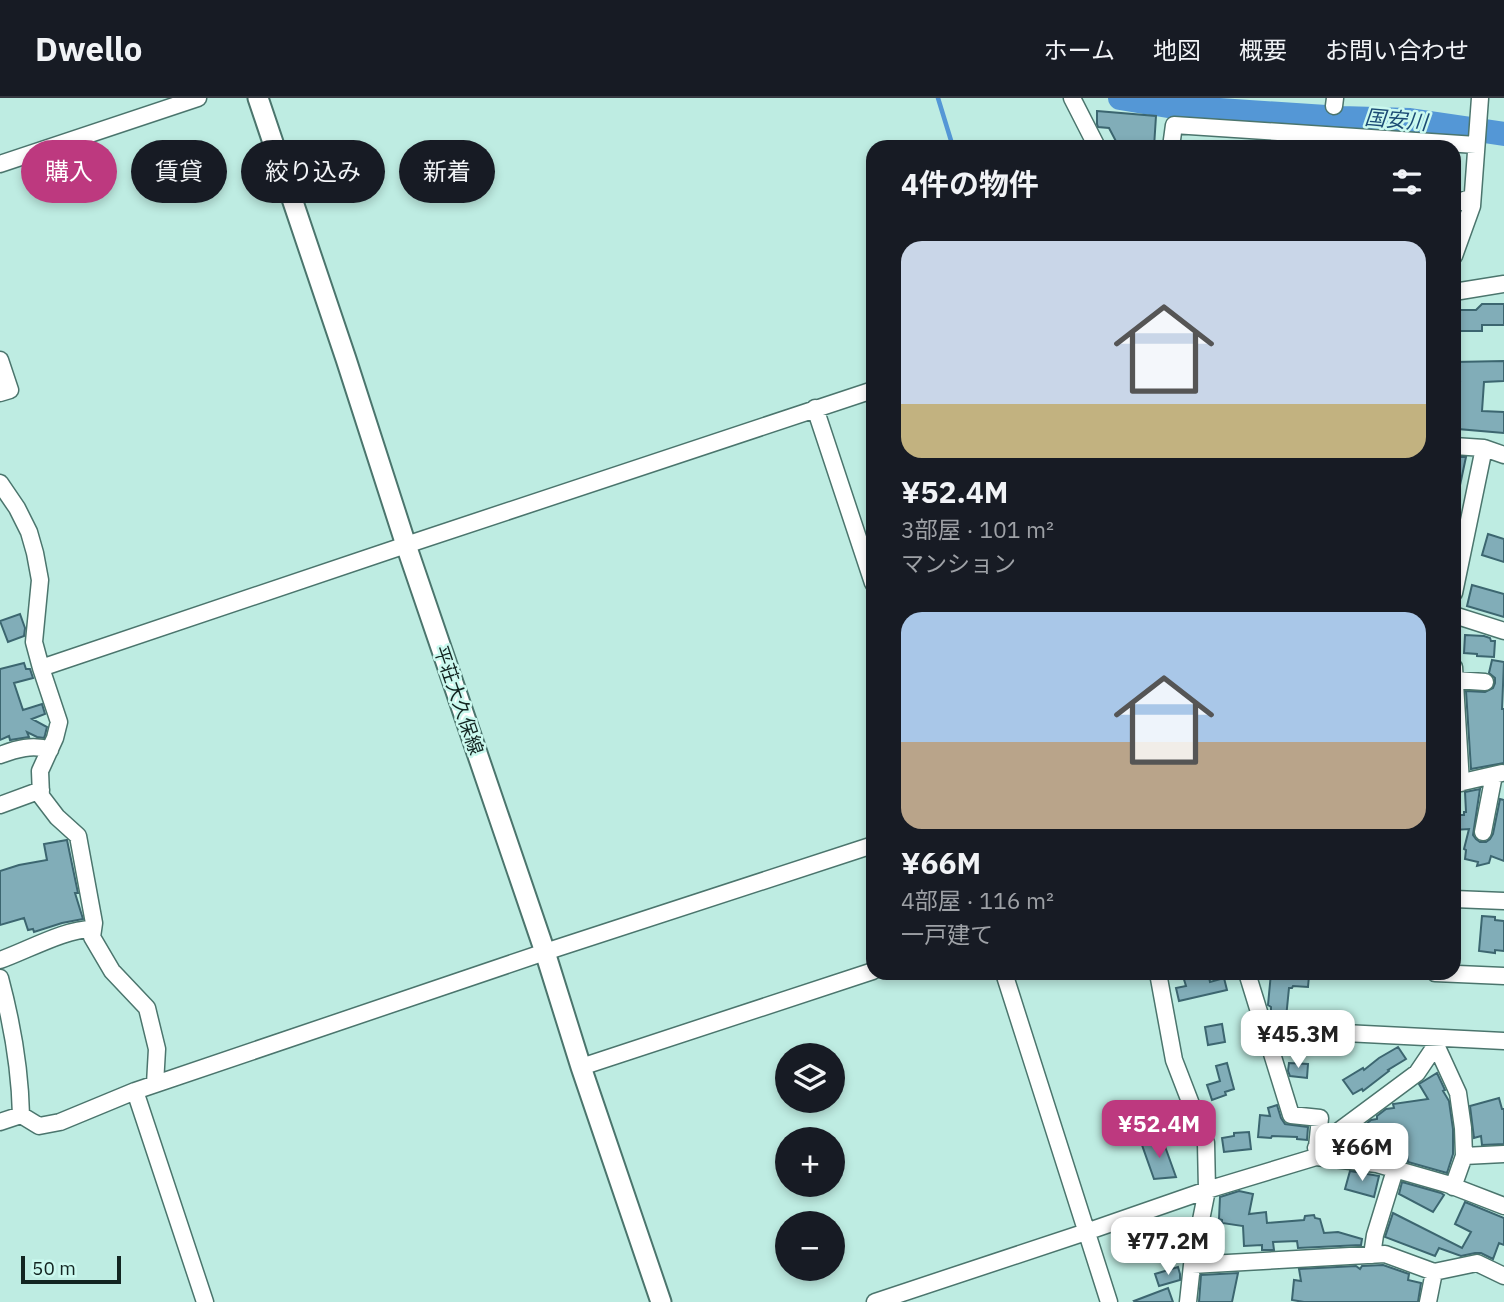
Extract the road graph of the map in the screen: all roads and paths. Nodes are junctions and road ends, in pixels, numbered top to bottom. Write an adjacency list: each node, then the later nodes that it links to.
1 (198, 98): 11 (street)
2 (258, 98): 25 (main road, 平荘大久保線)
3 (1072, 98): 6 (street)
4 (1480, 98): 10 (street)
5 (1271, 139): 7 (street); 8 (street)
6 (1093, 140)
7 (1172, 140)
8 (1305, 140)
9 (1461, 145): 10 (street)
10 (1476, 145): 12 (street)
11 (0, 164)
12 (1472, 197): 13 (street); 14 (street)
13 (1461, 201)
14 (1461, 237)
15 (1504, 284): 16 (street)
16 (1461, 291)
17 (0, 360): 19 (street)
18 (866, 392): 20 (street)
19 (0, 393)
20 (815, 408): 25 (street); 27 (street)
21 (1461, 446): 22 (street)
22 (1484, 448): 23 (street); 26 (street)
23 (1504, 455)
24 (0, 483): 30 (street)
25 (406, 545): 30 (street); 44 (main road, 平荘大久保線)
26 (1461, 559)
27 (866, 562)
28 (1461, 617): 29 (street)
29 (1504, 631)
30 (41, 668): 33 (street)
31 (1461, 680): 32 (street)
32 (1485, 682)
33 (50, 750): 34 (street); 37 (street)
34 (0, 755)
35 (1499, 774): 36 (street); 39 (street)
36 (1461, 782)
37 (41, 790): 38 (street); 43 (street)
38 (0, 805)
39 (1483, 832)
40 (866, 847): 44 (street)
41 (1461, 899): 42 (street)
42 (1504, 901)
43 (93, 929): 45 (street); 57 (street)
44 (545, 952): 56 (main road, 平荘大久保線); 57 (street)
45 (0, 960)
46 (866, 973): 56 (street)
47 (1461, 974): 48 (street)
48 (1504, 976)
49 (0, 978): 59 (street)
50 (1006, 980): 68 (street)
51 (1159, 980): 66 (street)
52 (1249, 980): 53 (street)
53 (1264, 1029): 55 (street); 61 (street)
54 (1504, 1041): 55 (street)
55 (1438, 1042): 61 (street); 63 (street)
56 (581, 1067): 74 (main road, 平荘大久保線)
57 (155, 1084): 58 (street)
58 (135, 1091): 59 (street); 73 (street)
59 (21, 1115): 60 (street)
60 (0, 1122)
61 (1316, 1153): 64 (street); 66 (street)
62 (1504, 1154): 63 (street)
63 (1464, 1156): 65 (street)
64 (1395, 1170): 65 (street); 69 (street)
65 (1453, 1186): 67 (street)
66 (1207, 1190): 68 (street); 70 (street)
67 (1504, 1206)
68 (1086, 1232): 75 (street); 76 (street)
69 (1372, 1255): 70 (street); 71 (street)
70 (1192, 1265): 77 (street)
71 (1434, 1272): 72 (street); 78 (street)
72 (1504, 1276)
73 (205, 1302)
74 (661, 1302)
75 (875, 1302)
76 (1109, 1302)
77 (1188, 1302)
78 (1428, 1302)

